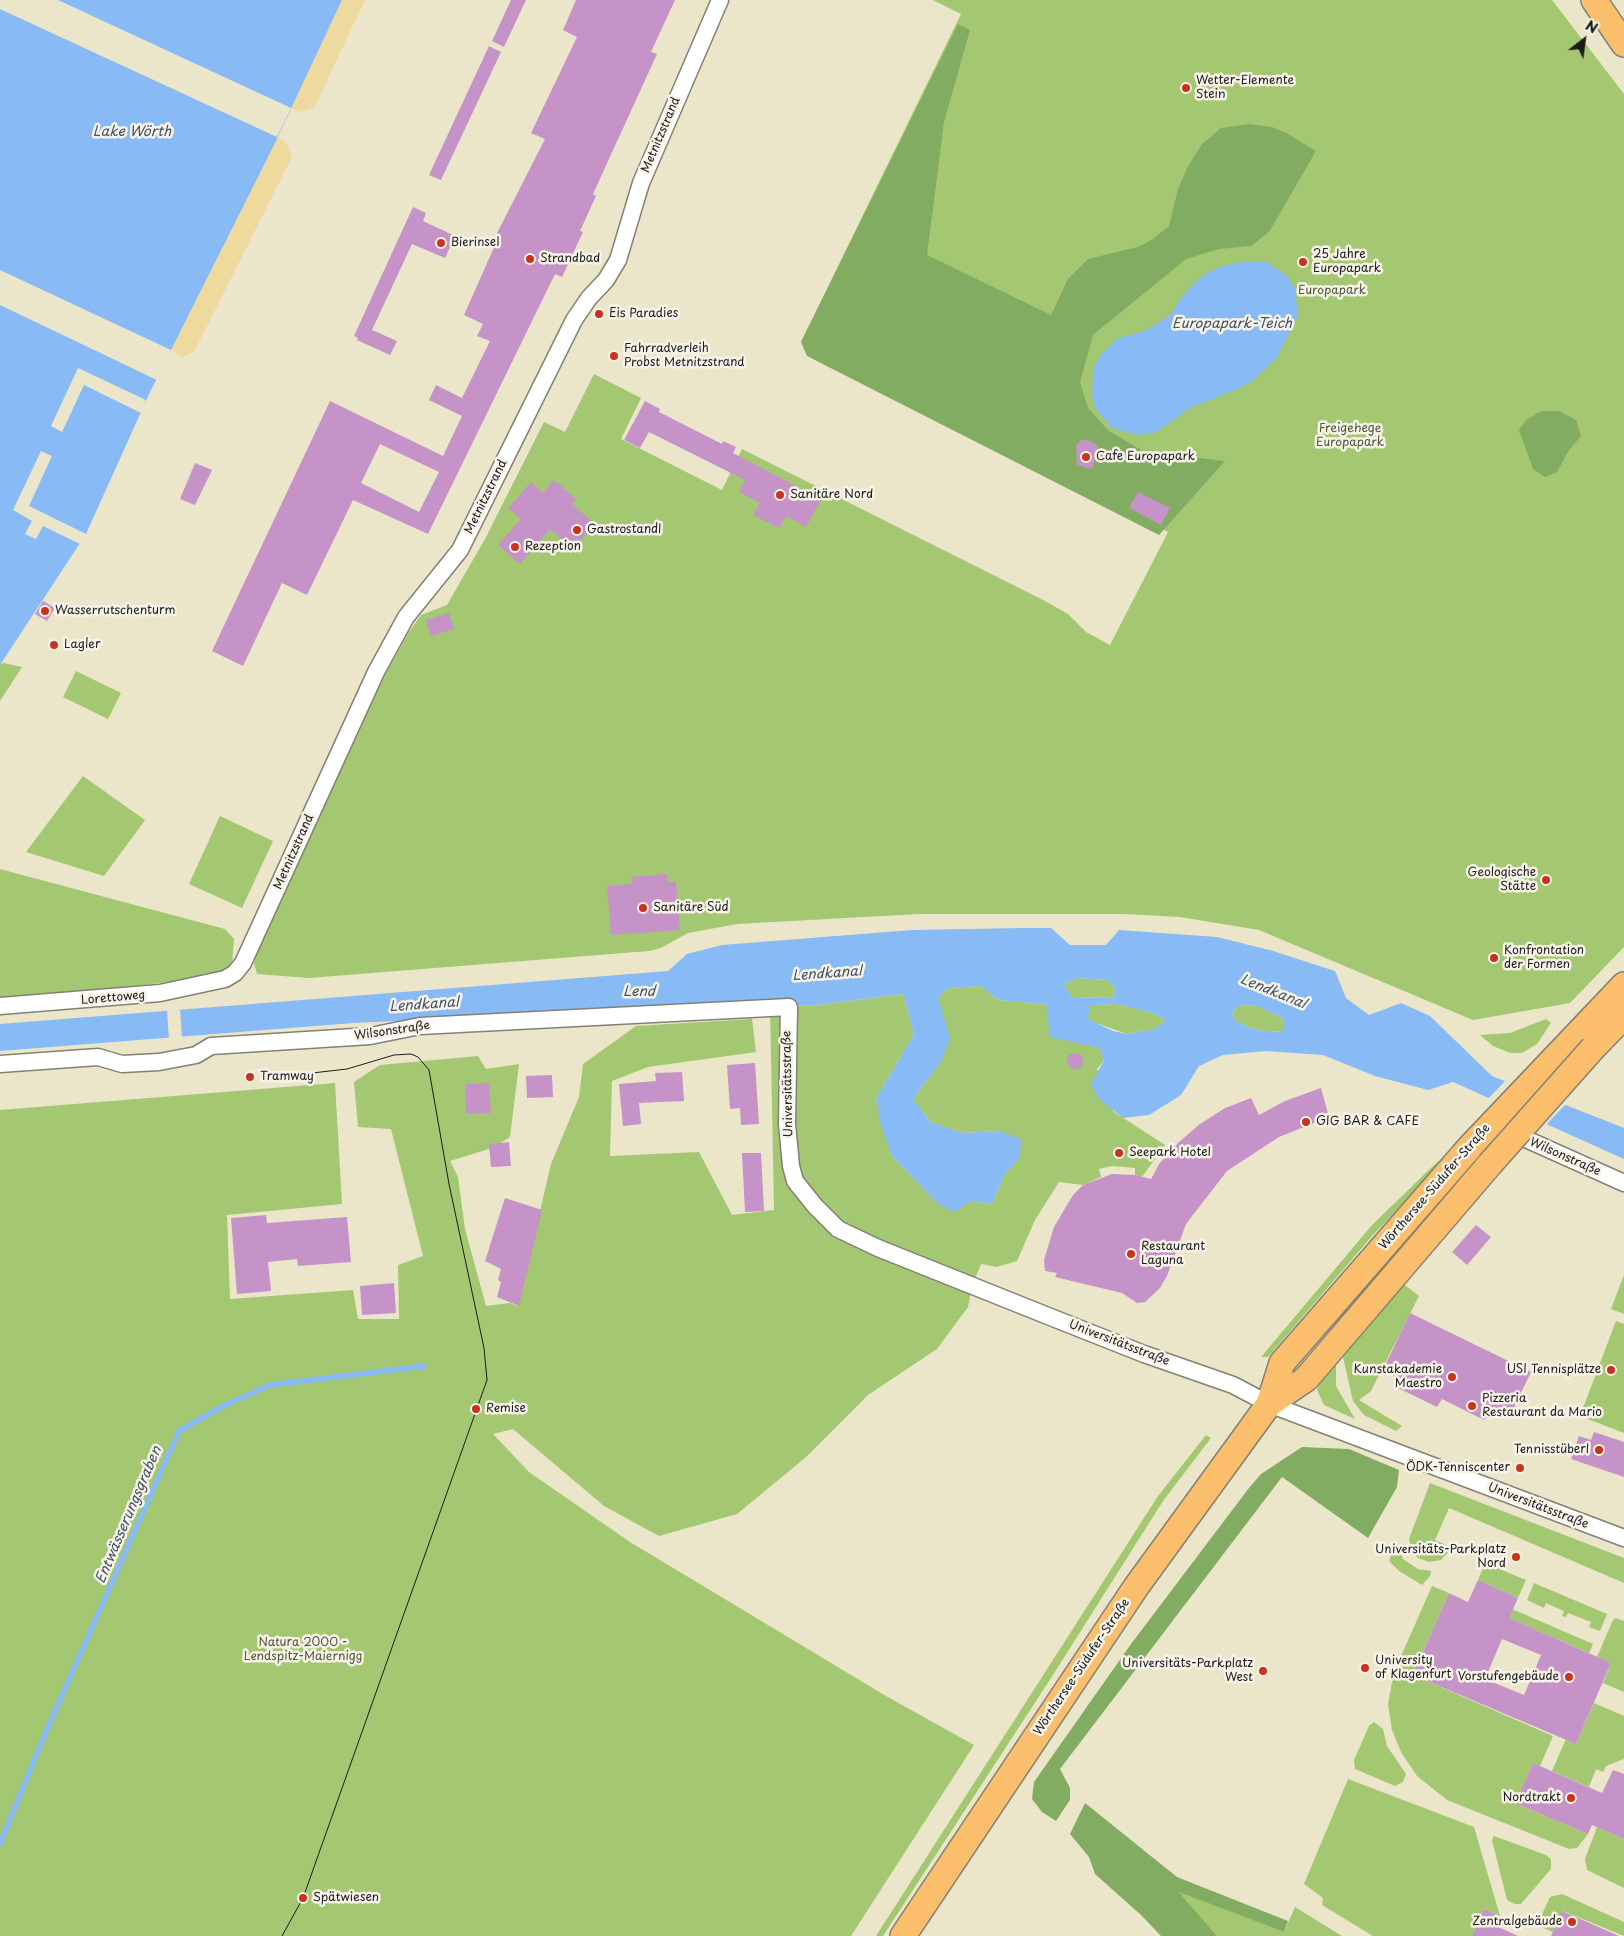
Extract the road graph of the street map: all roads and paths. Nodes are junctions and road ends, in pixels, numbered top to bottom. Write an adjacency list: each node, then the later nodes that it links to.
1 (720, 0): 4 (street, Metnitzstrand)
2 (1595, 5): 3 (main road)
3 (1624, 44)
4 (225, 979): 6 (street, Lorettoweg)
5 (1624, 985): 9 (main road, Wörthersee-Südufer-Straße)
6 (0, 1006)
7 (789, 1008): 10 (street, Wilsonstraße); 13 (street, Universitätsstraße)
8 (1624, 1016): 9 (main road, Wörthersee-Südufer-Straße)
9 (1585, 1040): 13 (main road, Wörthersee-Südufer-Straße, bridge); 13 (main road, Wörthersee-Südufer-Straße)
10 (0, 1064)
11 (1506, 1130): 12 (street, Wilsonstraße)
12 (1624, 1183)
13 (1269, 1404): 14 (street, Universitätsstraße); 15 (main road, Wörthersee-Südufer-Straße)
14 (1624, 1538)
15 (903, 1936)

